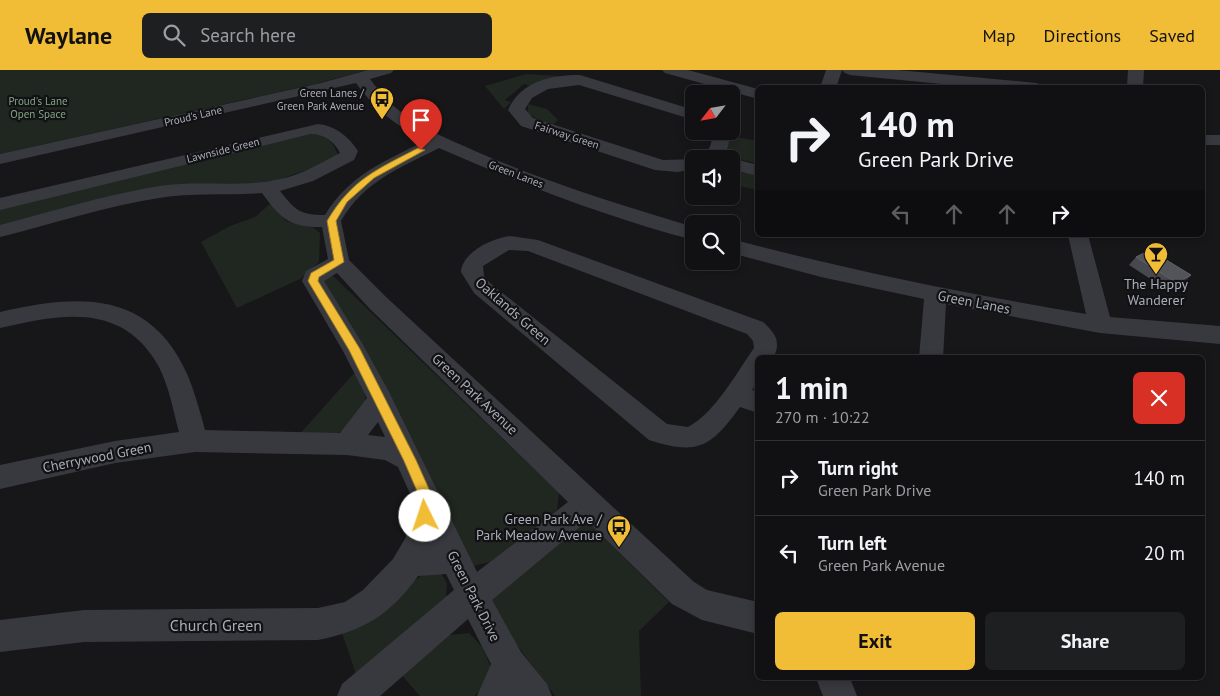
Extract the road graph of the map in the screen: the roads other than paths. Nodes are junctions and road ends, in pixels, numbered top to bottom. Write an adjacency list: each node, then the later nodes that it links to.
1 (386, 70): 7 (street, Proud's Lane)
2 (670, 70): 8 (street)
3 (738, 70): 8 (street)
4 (834, 70): 9 (street)
5 (850, 70): 10 (street)
6 (1136, 70): 11 (street)
7 (360, 77): 16 (street, Green Lanes); 17 (street, Proud's Lane)
8 (724, 84): 12 (street)
9 (829, 85)
10 (1043, 85)
11 (1135, 85)
12 (755, 93)
13 (685, 112): 18 (street, Fairway Green)
14 (1205, 140): 15 (street)
15 (1220, 140)
16 (438, 141): 23 (street); 25 (street, Green Lanes)
17 (0, 159)
18 (685, 165)
19 (740, 166): 20 (street)
20 (755, 170)
21 (267, 187): 22 (street, Lawnside Green); 23 (street); 24 (street, Lawnside Green)
22 (0, 204)
23 (331, 221): 28 (street)
24 (0, 231)
25 (685, 231)
26 (1078, 237): 31 (street)
27 (740, 248): 29 (street, Green Lanes)
28 (339, 262): 37 (street, Green Park Drive); 43 (street, Green Park Avenue)
29 (935, 295): 31 (street, Green Lanes); 34 (street)
30 (0, 320): 38 (street)
31 (1100, 325): 32 (street, Green Lanes)
32 (1220, 335)
33 (762, 355): 36 (street, Oaklands Green)
34 (931, 355)
35 (755, 372): 36 (street, Oaklands Green)
36 (747, 398)
37 (380, 399): 39 (street); 40 (street, Green Park Drive)
38 (195, 441): 39 (street, Cherrywood Green); 41 (street, Cherrywood Green)
39 (347, 444): 40 (street, Cherrywood Green)
40 (410, 460): 42 (street, Green Park Drive)
41 (0, 477)
42 (426, 498): 44 (street, Green Park Drive); 45 (street, Church Green)
43 (589, 502): 46 (street); 47 (street, Green Park Avenue)
44 (454, 559): 45 (street); 46 (street, Green Park Drive)
45 (410, 562): 48 (street, Church Green)
46 (472, 595): 49 (street, Green Park Drive); 51 (street)
47 (755, 617)
48 (0, 636)
49 (510, 664): 52 (street); 53 (street, Green Park Drive)
50 (834, 680): 54 (street)
51 (354, 696)
52 (494, 696)
53 (535, 696)
54 (840, 696)

